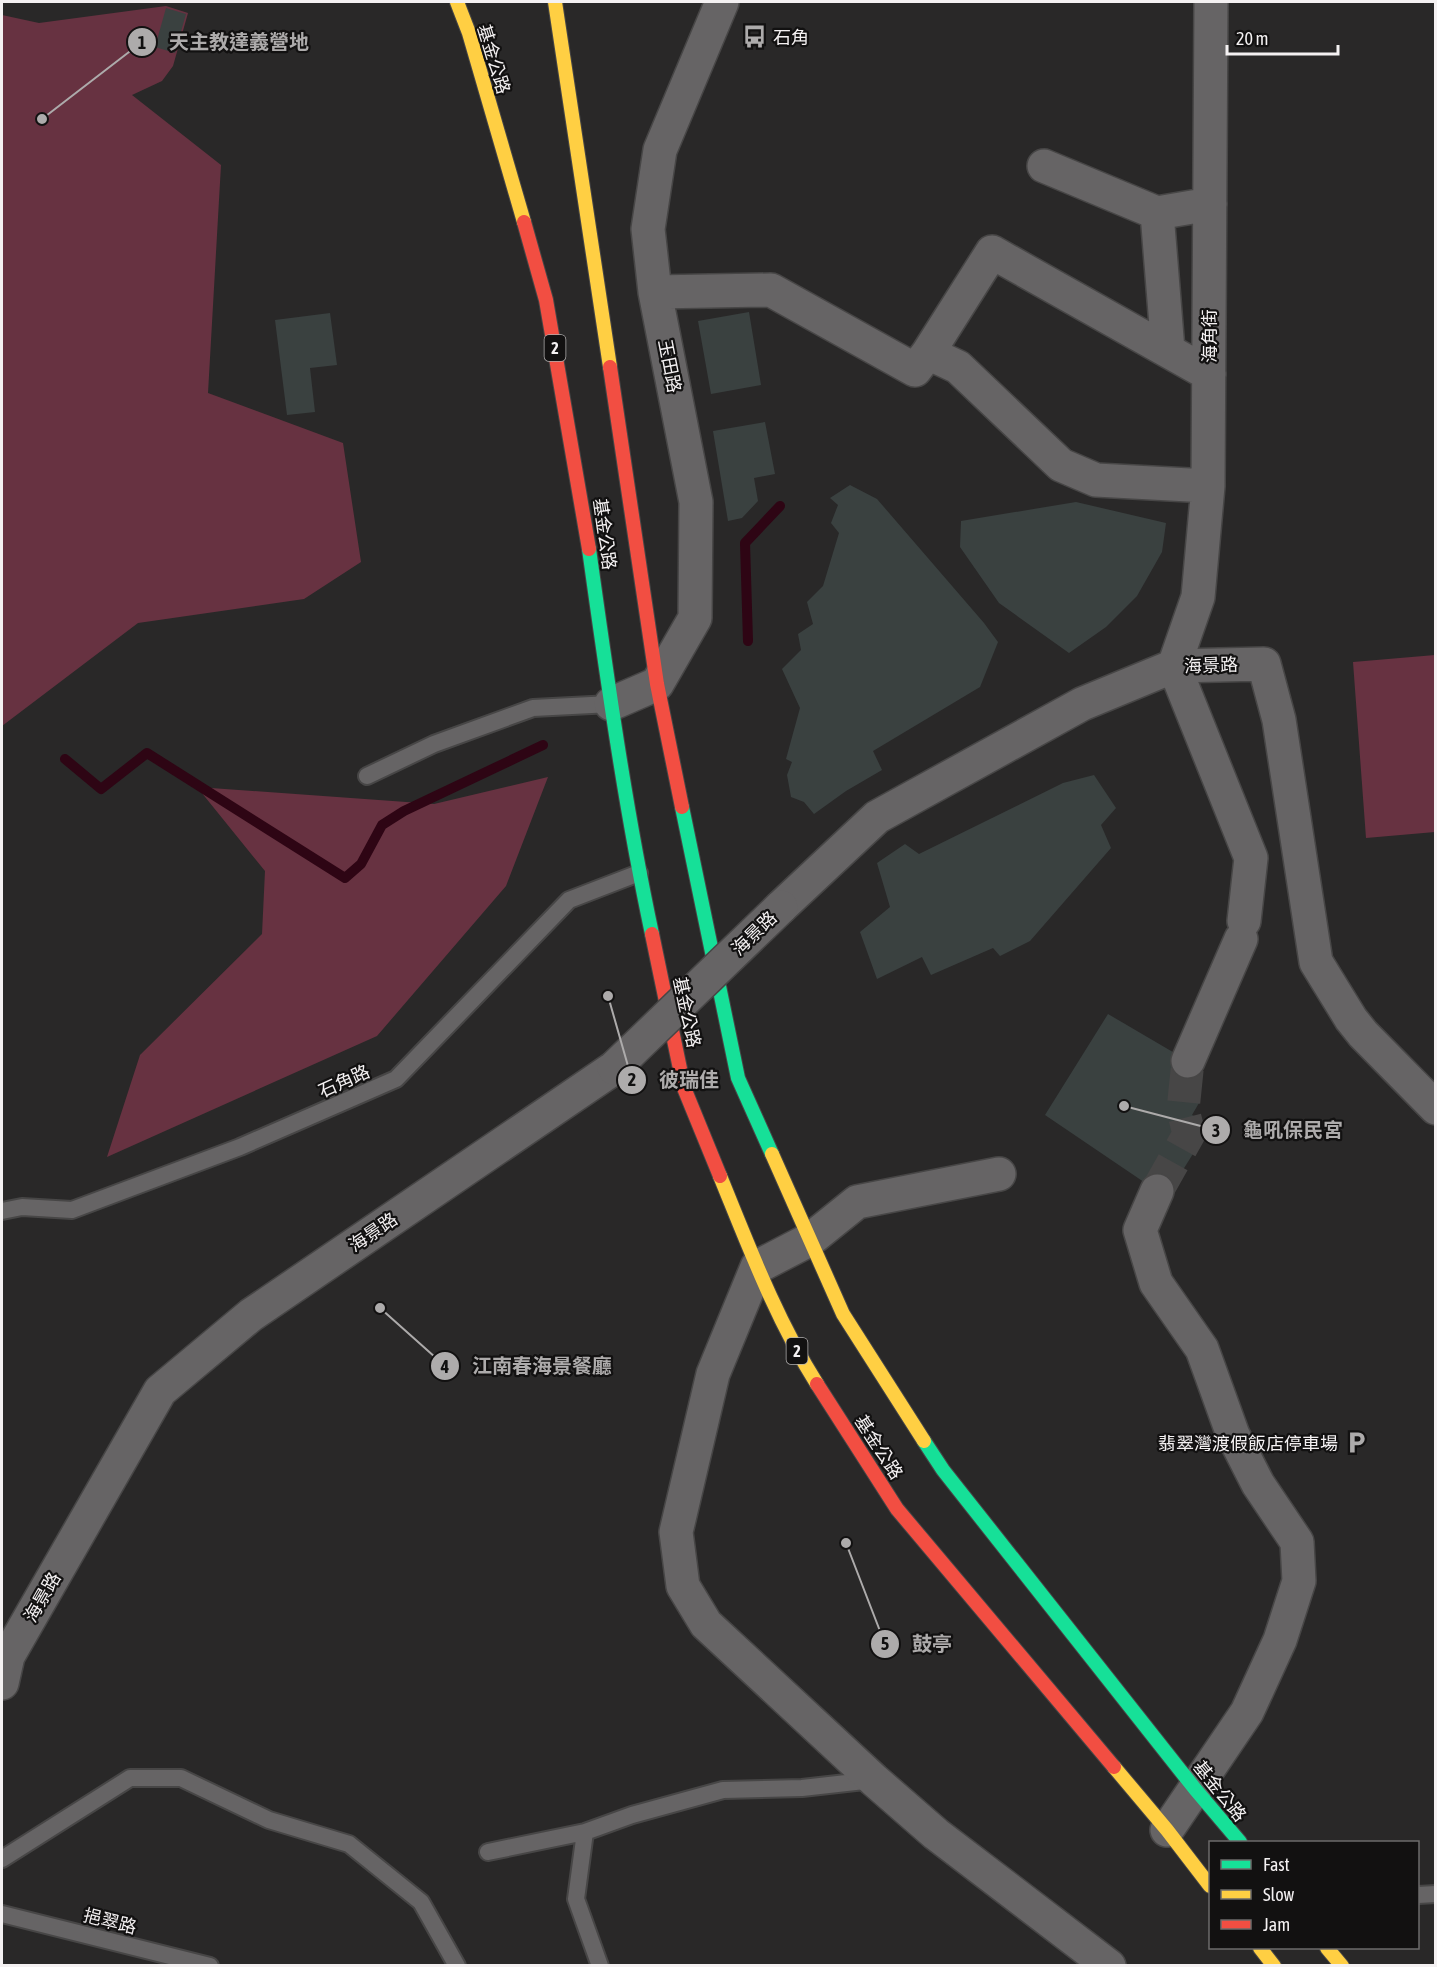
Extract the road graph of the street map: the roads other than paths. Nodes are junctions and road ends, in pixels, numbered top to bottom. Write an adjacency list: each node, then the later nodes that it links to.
1 (457, 2): 15 (main road, 基金公路 / 2)
2 (555, 2): 14 (main road, 基金公路)
3 (722, 2): 8 (street, 玉田路)
4 (1211, 2): 6 (street, 海角街)
5 (1044, 166): 7 (street)
6 (1210, 204): 7 (street); 11 (street, 海角街)
7 (1157, 213): 9 (street)
8 (655, 292): 10 (street); 14 (street, 玉田路)
9 (1168, 350): 10 (street); 11 (street)
10 (928, 354): 12 (street)
11 (1209, 374): 12 (street, 海角街)
12 (1208, 486): 13 (street, 海角街)
13 (1174, 666): 18 (street); 19 (street, 海景路); 25 (street, 海景路, bridge)
14 (657, 684): 15 (street); 23 (main road, 基金公路)
15 (611, 704): 16 (lane); 17 (main road, 基金公路 / 2)
16 (367, 776)
17 (639, 873): 22 (lane, 石角路); 24 (main road, 基金公路 / 2)
18 (1188, 1061)
19 (1436, 1108)
20 (999, 1174): 23 (street)
21 (1157, 1191): 27 (street)
22 (2, 1211)
23 (811, 1239): 24 (street); 27 (main road, 基金公路)
24 (757, 1267): 26 (street); 28 (main road, 基金公路 / 2)
25 (2, 1683)
26 (874, 1780): 29 (lane); 42 (street)
27 (1195, 1789): 28 (street); 30 (main road, 基金公路)
28 (1167, 1830): 33 (main road, 基金公路 / 2)
29 (585, 1832): 31 (lane); 41 (lane)
30 (1239, 1841)
31 (488, 1852)
32 (2, 1859): 40 (lane)
33 (1209, 1885)
34 (1436, 1894): 35 (lane)
35 (1419, 1895)
36 (2, 1914): 39 (lane, 挹翠路)
37 (1262, 1949): 43 (main road)
38 (1329, 1949): 44 (main road)
39 (210, 1965)
40 (457, 1965)
41 (600, 1965)
42 (1108, 1965)
43 (1274, 1965)
44 (1342, 1965)

